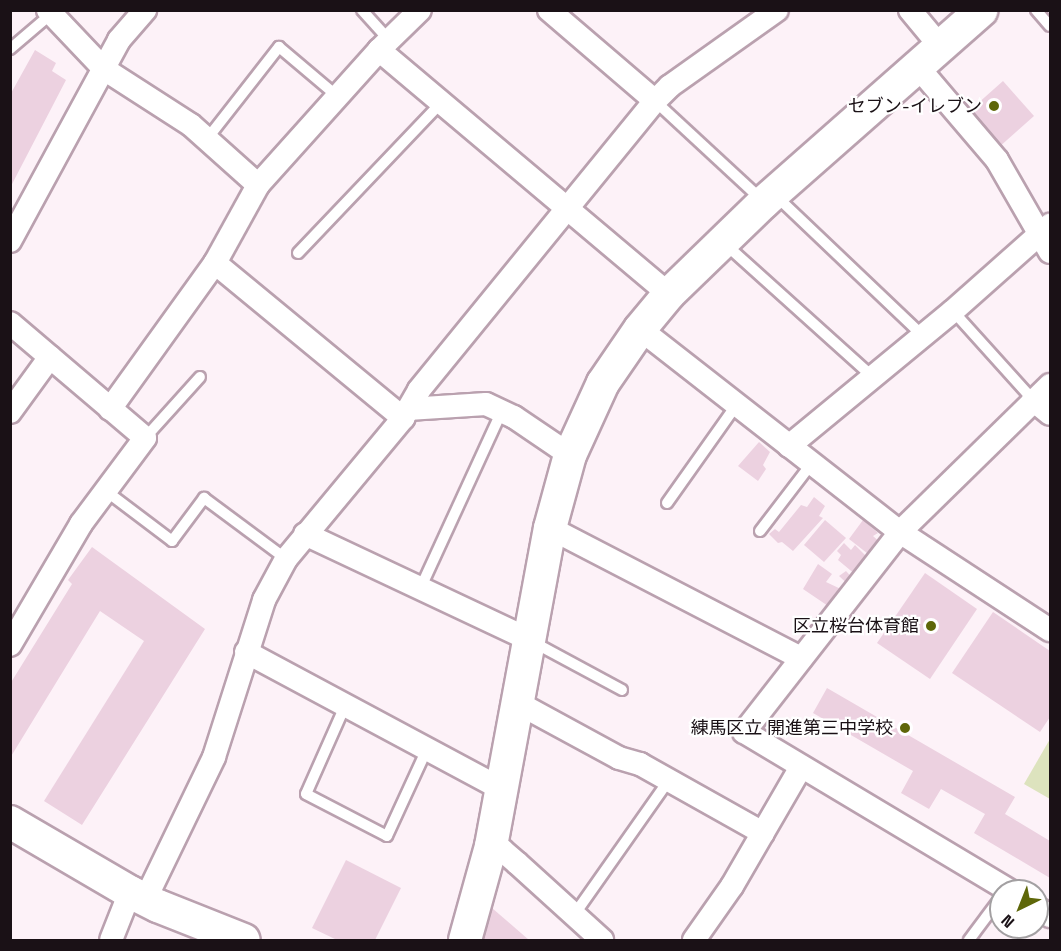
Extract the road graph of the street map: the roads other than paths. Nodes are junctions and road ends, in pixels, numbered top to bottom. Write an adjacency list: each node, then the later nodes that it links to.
1 (145, 10): 15 (street)
2 (362, 10): 11 (lane)
3 (420, 10): 11 (street)
4 (549, 10): 17 (street)
5 (777, 10): 17 (street)
6 (910, 10): 12 (street)
7 (982, 10): 12 (street)
8 (1036, 10): 10 (lane)
9 (49, 12): 13 (lane); 15 (street)
10 (1050, 26)
11 (384, 45): 16 (street); 18 (street)
12 (940, 46): 14 (street)
13 (10, 50)
14 (917, 66): 21 (street); 23 (street)
15 (104, 69): 19 (street); 24 (street)
16 (337, 96): 19 (lane); 20 (street)
17 (655, 101): 21 (lane); 22 (street)
18 (442, 102): 22 (street); 26 (lane)
19 (207, 139): 20 (street)
20 (258, 185): 27 (street)
21 (769, 198): 25 (street); 32 (lane)
22 (569, 209): 28 (street); 42 (street)
23 (1047, 237): 29 (street)
24 (10, 241)
25 (723, 242): 28 (street); 35 (lane)
26 (298, 253)
27 (215, 262): 39 (street); 42 (street)
28 (669, 294): 31 (street)
29 (953, 311): 32 (street); 38 (lane)
30 (10, 323): 33 (street)
31 (640, 329): 37 (street); 45 (street)
32 (922, 336): 35 (street)
33 (50, 357): 39 (street); 41 (street)
34 (200, 377): 43 (lane)
35 (873, 377): 44 (street)
36 (1050, 385): 38 (street)
37 (737, 404): 44 (street); 48 (lane)
38 (1042, 407): 51 (street)
39 (110, 409): 43 (street)
40 (502, 411): 42 (street); 45 (street); 54 (lane)
41 (10, 412)
42 (405, 413): 52 (street)
43 (145, 438): 47 (street)
44 (789, 446): 46 (street)
45 (570, 455): 49 (street)
46 (812, 463): 50 (lane); 51 (street)
47 (106, 491): 53 (lane); 57 (street)
48 (667, 503)
49 (550, 528): 56 (street); 59 (street)
50 (760, 531)
51 (900, 532): 55 (street); 59 (street)
52 (305, 534): 53 (street); 54 (street)
53 (286, 559): 58 (street)
54 (420, 588): 56 (street)
55 (1050, 630)
56 (528, 639): 60 (lane); 61 (street)
57 (10, 645)
58 (246, 652): 62 (street); 71 (street)
59 (801, 658): 64 (street)
60 (622, 690)
61 (516, 702): 65 (street); 66 (street)
62 (345, 706): 63 (street); 63 (lane)
63 (427, 749): 66 (street)
64 (801, 767): 68 (street); 70 (street)
65 (669, 780): 68 (street); 73 (lane)
66 (501, 789): 69 (street)
67 (10, 822): 71 (street)
68 (763, 832): 78 (street)
69 (491, 846): 73 (street); 76 (street)
70 (989, 882)
71 (137, 896): 74 (street); 75 (street)
72 (989, 914): 79 (lane)
73 (574, 915): 77 (street)
74 (236, 939)
75 (111, 940)
76 (465, 940)
77 (602, 940)
78 (694, 940)
79 (969, 940)

